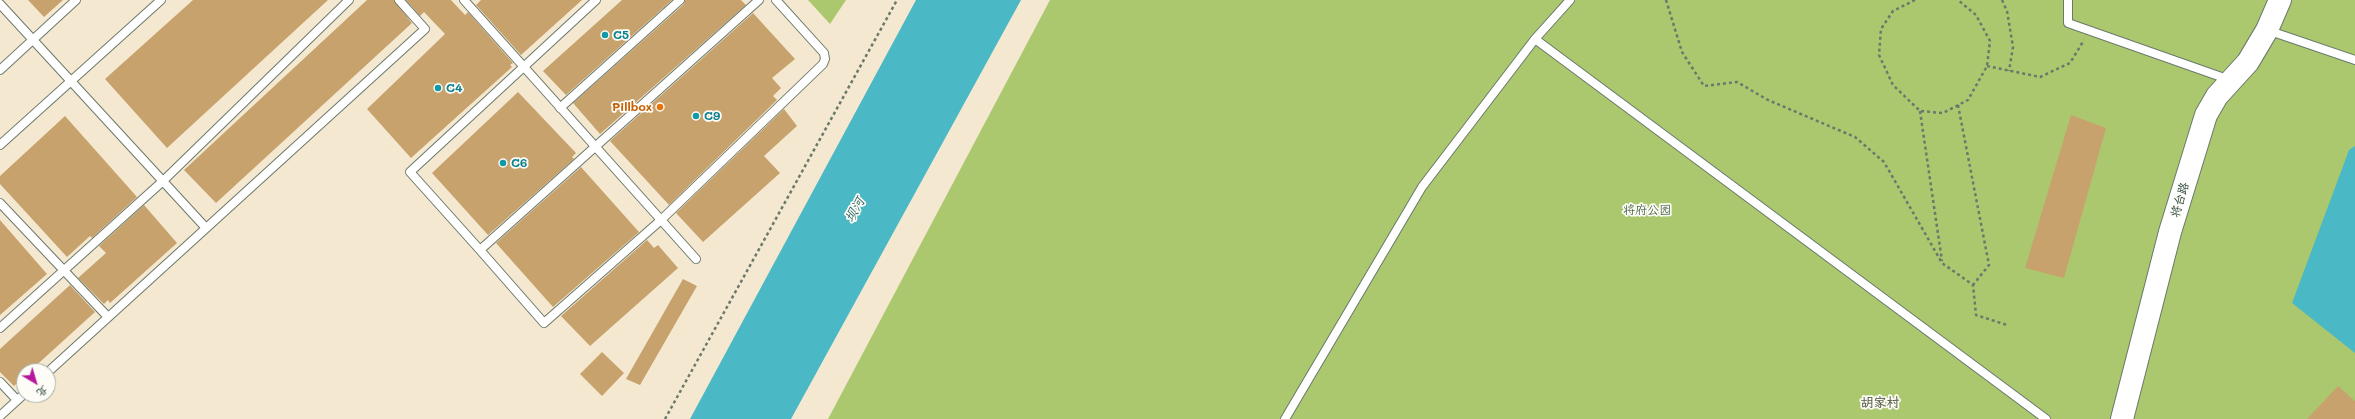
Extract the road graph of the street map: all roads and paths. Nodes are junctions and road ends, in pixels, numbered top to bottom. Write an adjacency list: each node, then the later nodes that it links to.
1 (76, 0): 21 (lane)
2 (161, 0): 29 (lane)
3 (349, 0): 35 (lane)
4 (399, 0): 38 (lane)
5 (464, 0): 24 (lane)
6 (596, 0): 24 (lane)
7 (680, 0): 31 (lane)
8 (759, 0): 34 (lane)
9 (776, 0): 37 (lane)
10 (897, 0): 52 (path)
11 (1570, 0): 22 (lane)
12 (1666, 0): 41 (path)
13 (1915, 0): 32 (path)
14 (1958, 0): 25 (path)
15 (2002, 0): 27 (path)
16 (2068, 0): 20 (lane)
17 (2280, 0): 19 (main road, 将台路)
18 (0, 4): 21 (lane)
19 (2267, 30): 23 (lane); 28 (main road, 将台路)
20 (2090, 31): 27 (path); 28 (lane)
21 (32, 40): 26 (lane); 29 (lane)
22 (1535, 40): 53 (lane); 54 (lane)
23 (2355, 60)
24 (523, 66): 31 (lane); 39 (lane)
25 (1987, 66): 27 (path); 30 (path)
26 (0, 70)
27 (2009, 71)
28 (2231, 80): 55 (main road, 将台路)
29 (70, 81): 33 (lane); 35 (lane)
30 (1958, 105): 32 (path); 43 (path)
31 (560, 108): 34 (lane)
32 (1920, 111): 41 (path)
33 (0, 145)
34 (595, 146): 37 (lane); 39 (lane)
35 (163, 181): 38 (lane); 42 (lane)
36 (0, 203): 42 (lane)
37 (661, 220): 39 (lane); 40 (lane)
38 (206, 228): 44 (lane)
39 (480, 250)
40 (696, 259)
41 (1942, 263): 43 (path)
42 (64, 270): 44 (lane); 46 (lane)
43 (1972, 284): 45 (path)
44 (108, 317): 47 (lane)
45 (2007, 325)
46 (0, 328)
47 (56, 365)
48 (0, 382): 49 (lane)
49 (16, 399)
50 (16, 401): 51 (lane)
51 (0, 416)
52 (665, 419)
53 (1285, 419)
54 (2046, 419)
55 (2122, 419)

